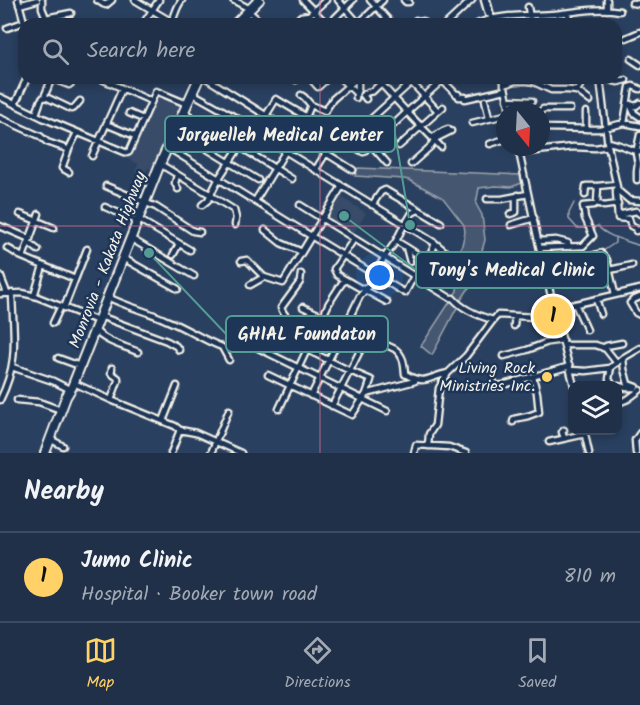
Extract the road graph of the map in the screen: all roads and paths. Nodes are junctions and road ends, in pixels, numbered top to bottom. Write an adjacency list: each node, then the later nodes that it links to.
1 (41, 0): 18 (street); 30 (street)
2 (97, 0): 3 (street)
3 (112, 0)
4 (135, 0): 26 (street)
5 (159, 0): 26 (street)
6 (182, 0): 36 (street)
7 (233, 0): 24 (street)
8 (260, 0): 24 (highway)
9 (303, 0): 27 (street)
10 (326, 0): 27 (street)
11 (338, 0): 23 (street)
12 (353, 0): 23 (street)
13 (370, 0): 21 (street)
14 (383, 0): 21 (street)
15 (472, 0): 45 (street)
16 (486, 0): 46 (street)
17 (607, 0): 25 (street)
18 (19, 3): 33 (street)
19 (632, 3): 20 (street)
20 (640, 4)
21 (376, 7): 43 (street); 44 (street)
22 (528, 7): 31 (street)
23 (346, 8): 41 (street); 42 (street)
24 (250, 9): 37 (highway); 38 (street)
25 (607, 9): 28 (street); 29 (street)
26 (153, 10): 34 (street); 35 (street)
27 (313, 11): 39 (street); 40 (street)
28 (620, 11)
29 (568, 12): 31 (street); 48 (street)
30 (71, 13)
31 (529, 16): 32 (street)
32 (511, 17): 47 (street)
33 (23, 18)
34 (147, 18)
35 (164, 18)
36 (174, 18)
37 (241, 18)
38 (258, 18)
39 (298, 18)
40 (321, 18)
41 (335, 18)
42 (354, 18)
43 (364, 18)
44 (386, 18)
45 (452, 18)
46 (490, 18)
47 (504, 18)
48 (568, 18)
49 (18, 24): 50 (street)
50 (7, 28)
51 (640, 32): 52 (street)
52 (626, 39)
53 (631, 59): 54 (street)
54 (640, 65)
55 (626, 80): 56 (street)
56 (622, 81)
57 (24, 84): 95 (street)
58 (49, 84): 84 (street)
59 (112, 84): 78 (street)
60 (196, 84): 81 (highway, Monrovia - Kakata Highway)
61 (216, 84): 105 (street)
62 (347, 84): 76 (street)
63 (351, 84): 76 (street)
64 (358, 84): 76 (street)
65 (380, 84): 87 (street)
66 (382, 84): 86 (street)
67 (410, 84): 86 (street)
68 (417, 84): 85 (street)
69 (438, 84): 85 (street)
70 (447, 84): 77 (street)
71 (504, 84): 77 (street)
72 (511, 84): 77 (street)
73 (542, 84): 80 (street)
74 (580, 84): 80 (street)
75 (602, 84): 119 (street)
76 (349, 86): 97 (street)
77 (505, 87): 89 (street)
78 (122, 89): 92 (street); 114 (street)
79 (640, 89): 96 (street)
80 (578, 92): 93 (street)
81 (192, 93): 98 (highway, Monrovia - Kakata Highway); 124 (street)
82 (301, 95): 97 (street)
83 (0, 97): 95 (street)
84 (44, 97): 91 (street); 104 (street)
85 (425, 97): 101 (street); 116 (street)
86 (394, 98): 101 (street); 122 (street)
87 (366, 99)
88 (484, 100): 110 (street)
89 (507, 100): 90 (street)
90 (532, 100)
91 (80, 101)
92 (151, 101): 98 (street); 111 (street)
93 (591, 101)
94 (640, 103): 96 (street)
95 (15, 104): 104 (street)
96 (629, 104): 108 (street); 113 (street)
97 (311, 105): 106 (street)
98 (186, 108): 121 (highway, Monrovia - Kakata Highway); 137 (street)
99 (550, 109): 100 (street)
100 (570, 109)
101 (407, 112): 116 (street); 134 (street)
102 (586, 112): 120 (street)
103 (129, 113): 111 (street)
104 (36, 114): 125 (street)
105 (266, 115): 106 (street); 124 (street); 126 (street)
106 (306, 117): 126 (street); 129 (street)
107 (496, 117): 110 (street)
108 (640, 117)
109 (0, 118): 142 (street)
110 (489, 118): 112 (street)
111 (143, 119): 128 (street)
112 (472, 123)
113 (624, 123): 117 (street); 119 (street)
114 (106, 124): 128 (street); 131 (street)
115 (353, 126): 122 (street)
116 (420, 126): 130 (street); 138 (street)
117 (640, 126)
118 (550, 128): 120 (street)
119 (606, 128): 120 (street); 136 (street)
120 (586, 129)
121 (176, 130): 139 (highway, Monrovia - Kakata Highway); 148 (street)
122 (358, 130): 132 (street); 134 (street)
123 (449, 130): 130 (street)
124 (256, 132): 144 (street)
125 (77, 133): 131 (street); 142 (street)
126 (296, 134): 144 (street); 145 (street)
127 (640, 135): 143 (street)
128 (135, 136): 131 (street)
129 (337, 138): 132 (street); 145 (street)
130 (433, 139): 140 (street); 151 (street)
131 (98, 141): 146 (street)
132 (345, 141): 134 (street)
133 (496, 142): 135 (street)
134 (371, 144): 149 (street)
135 (490, 144)
136 (608, 144): 141 (street); 143 (street); 166 (street)
137 (240, 146): 148 (street); 153 (street)
138 (399, 146)
139 (167, 147): 150 (highway, Monrovia - Kakata Highway); 159 (street)
140 (441, 147)
141 (550, 148)
142 (69, 149): 156 (street)
143 (638, 149): 152 (street)
144 (285, 151): 153 (street); 154 (street)
145 (326, 153): 154 (street); 155 (street)
146 (92, 156)
147 (519, 156): 168 (street)
148 (231, 162): 159 (street); 161 (street)
149 (387, 163)
150 (160, 164): 157 (street); 175 (highway, Monrovia - Kakata Highway)
151 (411, 164)
152 (639, 164): 162 (street)
153 (275, 168): 160 (street); 173 (street)
154 (316, 170): 164 (street)
155 (353, 170)
156 (69, 172)
157 (177, 175): 167 (street); 169 (street)
158 (630, 177): 162 (street)
159 (219, 178): 169 (street); 173 (street)
160 (292, 179)
161 (258, 180)
162 (639, 181)
163 (106, 186): 175 (street)
164 (342, 186): 177 (street); 191 (street)
165 (597, 186): 166 (street); 171 (street); 176 (street)
166 (616, 186): 174 (street); 178 (street)
167 (178, 189)
168 (528, 194): 170 (street); 188 (street)
169 (210, 195): 179 (street); 192 (street)
170 (518, 195): 172 (street); 185 (street)
171 (585, 195)
172 (487, 199)
173 (255, 201): 202 (street)
174 (640, 201)
175 (144, 202): 190 (highway, Monrovia - Kakata Highway); 200 (street)
176 (597, 203): 178 (street); 210 (street)
177 (372, 204): 182 (street); 194 (street)
178 (618, 204): 187 (street)
179 (202, 205)
180 (300, 205): 191 (street)
181 (105, 207): 190 (street)
182 (415, 209): 193 (street); 194 (street)
183 (20, 214): 189 (street)
184 (39, 214): 189 (street)
185 (510, 214)
186 (640, 214): 187 (street)
187 (618, 215): 198 (street)
188 (534, 218): 195 (street); 206 (street)
189 (37, 220): 197 (street); 204 (street)
190 (137, 220): 201 (highway, Monrovia - Kakata Highway); 208 (street)
191 (322, 220): 202 (street); 203 (street)
192 (232, 223)
193 (441, 223)
194 (405, 225): 205 (street); 207 (street)
195 (511, 225)
196 (0, 226): 204 (street)
197 (54, 228)
198 (640, 229)
199 (265, 230): 216 (street)
200 (200, 232)
201 (130, 237): 220 (highway, Monrovia - Kakata Highway); 236 (street)
202 (312, 237): 216 (street); 218 (street)
203 (354, 239): 218 (street); 221 (street)
204 (29, 241): 214 (street); 219 (street)
205 (396, 241): 209 (street); 221 (street)
206 (539, 241): 210 (street); 212 (street)
207 (435, 243): 222 (street); 223 (street)
208 (179, 244): 215 (street); 217 (street)
209 (406, 247): 223 (street); 225 (street)
210 (569, 247): 212 (street)
211 (7, 248): 219 (street)
212 (540, 248): 228 (street)
213 (87, 249): 240 (street)
214 (38, 250)
215 (190, 250)
216 (302, 252): 229 (street)
217 (173, 255)
218 (343, 255): 234 (street); 241 (street)
219 (23, 257): 227 (street)
220 (123, 257): 246 (street); 257 (highway, Monrovia - Kakata Highway)
221 (384, 258): 234 (street); 237 (street)
222 (453, 258)
223 (425, 259): 232 (street); 237 (street)
224 (242, 261): 238 (street)
225 (410, 262)
226 (632, 265): 231 (street)
227 (43, 266): 240 (street); 256 (street)
228 (544, 266): 230 (street); 231 (street); 253 (street)
229 (292, 268): 233 (street); 244 (street)
230 (534, 268): 242 (street); 243 (street)
231 (610, 270): 254 (street)
232 (445, 272)
233 (301, 274): 239 (street); 249 (street)
234 (375, 274): 237 (street); 247 (street)
235 (0, 275): 251 (street)
236 (194, 276)
237 (414, 276): 271 (street)
238 (264, 277): 244 (street); 245 (street)
239 (306, 277)
240 (75, 279): 262 (street)
241 (346, 280): 247 (street); 267 (street)
242 (483, 280)
243 (526, 281)
244 (283, 283): 249 (street)
245 (250, 285)
246 (178, 289)
247 (366, 289): 260 (street); 274 (street)
248 (640, 289): 254 (street)
249 (294, 291): 278 (street)
250 (560, 291): 253 (street)
251 (10, 293): 252 (street); 256 (street); 295 (street)
252 (0, 294)
253 (551, 294): 264 (street)
254 (615, 294): 259 (street)
255 (579, 295): 261 (street)
256 (34, 296): 262 (street)
257 (108, 297): 269 (highway, Monrovia - Kakata Highway); 291 (street)
258 (640, 297): 266 (street)
259 (596, 299): 261 (street); 265 (street)
260 (387, 302)
261 (577, 303): 264 (street); 277 (street)
262 (63, 307): 269 (street); 272 (street)
263 (303, 307): 267 (street)
264 (555, 309): 270 (street)
265 (601, 314)
266 (640, 315)
267 (324, 316): 274 (street); 278 (street)
268 (515, 316): 270 (street); 271 (street); 275 (street)
269 (99, 318): 276 (highway, Monrovia - Kakata Highway); 285 (street)
270 (557, 318): 280 (street)
271 (493, 320): 301 (street)
272 (53, 323)
273 (259, 326): 286 (street)
274 (345, 326): 279 (street); 292 (street)
275 (514, 326)
276 (95, 330): 287 (street); 294 (highway, Monrovia - Kakata Highway)
277 (587, 330)
278 (315, 333): 286 (street)
279 (367, 337): 300 (street); 305 (street)
280 (563, 342): 283 (street); 288 (street); 298 (street)
281 (622, 343): 283 (street)
282 (258, 348): 296 (street)
283 (603, 348): 293 (street)
284 (640, 348): 290 (street)
285 (179, 350)
286 (307, 350): 292 (street); 296 (street)
287 (138, 352)
288 (504, 356)
289 (58, 358): 294 (street)
290 (623, 358): 293 (street); 314 (street)
291 (229, 360)
292 (328, 361): 300 (street); 304 (street)
293 (617, 363): 299 (street)
294 (80, 366): 310 (highway, Monrovia - Kakata Highway)
295 (12, 367): 310 (street); 317 (street)
296 (299, 367): 304 (street); 309 (street)
297 (111, 368): 319 (street)
298 (571, 368): 299 (street); 303 (street); 306 (street)
299 (610, 368): 307 (street)
300 (350, 371): 313 (street); 316 (street)
301 (448, 373): 305 (street); 338 (street)
302 (268, 375): 309 (street)
303 (533, 377): 308 (street); 327 (street)
304 (320, 378): 313 (street); 315 (street)
305 (416, 380): 316 (street)
306 (573, 381)
307 (610, 381)
308 (494, 382)
309 (290, 385): 315 (street); 322 (street)
310 (72, 386): 319 (street); 323 (highway, Monrovia - Kakata Highway)
311 (177, 387): 326 (street)
312 (622, 387): 314 (street)
313 (341, 388): 316 (street); 321 (street)
314 (639, 389): 320 (street)
315 (311, 396): 321 (street)
316 (364, 397): 321 (street); 325 (street)
317 (0, 400)
318 (17, 400): 323 (street)
319 (111, 400): 326 (street)
320 (622, 401)
321 (332, 406)
322 (279, 409)
323 (61, 410): 334 (highway, Monrovia - Kakata Highway)
324 (229, 410): 335 (street)
325 (387, 411)
326 (163, 421): 328 (street)
327 (513, 422)
328 (180, 430): 335 (street); 340 (street)
329 (564, 430): 333 (street)
330 (640, 433): 346 (street)
331 (574, 435): 333 (street)
332 (586, 435): 345 (street)
333 (564, 438): 336 (street)
334 (50, 439): 337 (street); 339 (highway, Monrovia - Kakata Highway)
335 (216, 441): 341 (street); 342 (street)
336 (549, 442)
337 (63, 446)
338 (428, 447): 343 (street); 344 (street)
339 (45, 453)
340 (171, 453)
341 (211, 453)
342 (241, 453)
343 (414, 453)
344 (466, 453)
345 (589, 453)
346 (636, 453)

